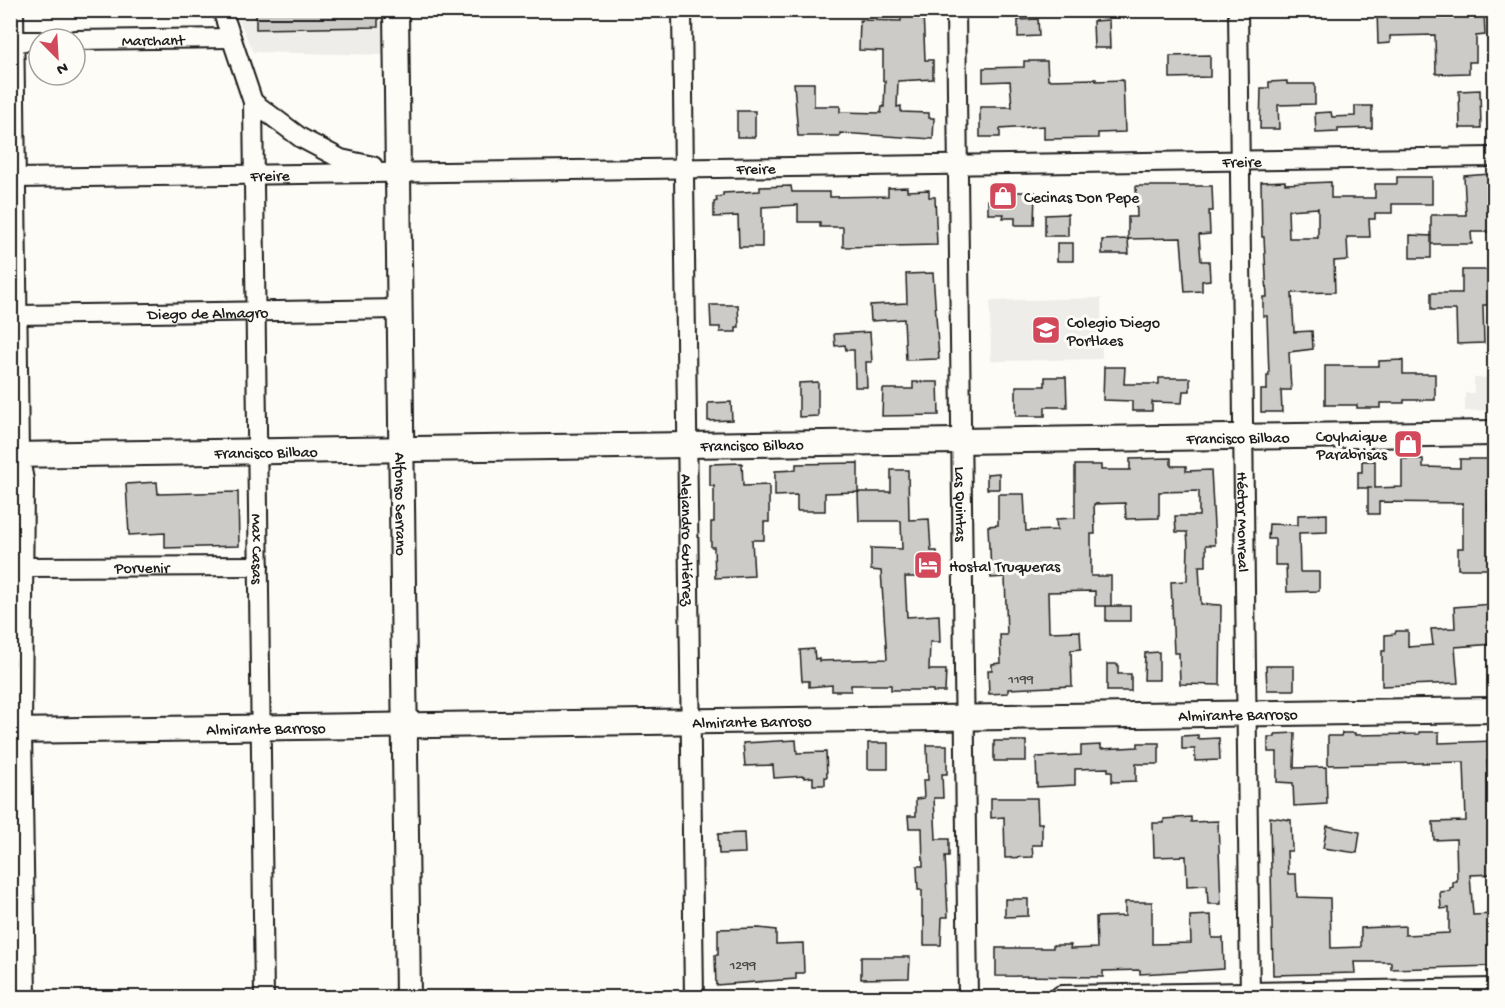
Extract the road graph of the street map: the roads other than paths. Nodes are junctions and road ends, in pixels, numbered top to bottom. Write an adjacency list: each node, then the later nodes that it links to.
1 (14, 10): 9 (street)
2 (222, 10): 7 (street, Max Casas)
3 (396, 10): 15 (street, Alfonso Serrano)
4 (682, 10): 14 (street, Alejandro Gutiérrez)
5 (956, 10): 13 (street, Las Quintas)
6 (1238, 10): 12 (street, Héctor Monreal)
7 (231, 38): 8 (street, Marchant); 10 (street, Max Casas)
8 (87, 40)
9 (12, 41): 17 (street)
10 (253, 102): 15 (street); 16 (street, Max Casas)
11 (1494, 157): 12 (street, Freire)
12 (1239, 160): 13 (street, Freire); 22 (street, Héctor Monreal)
13 (958, 165): 14 (street, Freire); 23 (street, Las Quintas)
14 (684, 168): 15 (street, Freire); 24 (street, Alejandro Gutiérrez)
15 (398, 172): 16 (street, Freire); 18 (street, Alfonso Serrano)
16 (254, 175): 17 (street, Freire); 19 (street, Max Casas)
17 (16, 178): 20 (street)
18 (399, 309): 19 (street, Diego de Almagro); 25 (street, Alfonso Serrano)
19 (256, 311): 20 (street, Diego de Almagro); 26 (street, Max Casas)
20 (18, 315): 27 (street)
21 (1494, 433): 22 (street, Francisco Bilbao)
22 (1243, 437): 23 (street, Francisco Bilbao); 31 (street, Héctor Monreal)
23 (962, 441): 24 (street, Francisco Bilbao); 32 (street, Las Quintas)
24 (688, 445): 25 (street, Francisco Bilbao); 33 (street, Alejandro Gutiérrez)
25 (401, 449): 26 (street, Francisco Bilbao); 34 (street, Alfonso Serrano)
26 (257, 451): 27 (street, Francisco Bilbao); 28 (street, Max Casas)
27 (15, 455): 29 (street)
28 (259, 566): 29 (street, Porvenir); 35 (street, Max Casas)
29 (25, 567): 36 (street)
30 (1494, 710): 31 (street, Almirante Barroso)
31 (1246, 713): 32 (street, Almirante Barroso); 38 (street, Héctor Monreal)
32 (965, 717): 33 (street, Almirante Barroso); 43 (street, Las Quintas)
33 (691, 721): 34 (street, Almirante Barroso); 42 (street, Alejandro Gutiérrez)
34 (404, 726): 35 (street, Almirante Barroso); 41 (street, Alfonso Serrano)
35 (261, 728): 36 (street, Almirante Barroso); 40 (street, Max Casas)
36 (16, 731): 39 (street)
37 (1494, 991): 38 (street)
38 (1250, 996): 44 (street)
39 (26, 998)
40 (264, 998)
41 (408, 998)
42 (694, 998)
43 (968, 998)
44 (1062, 998)

